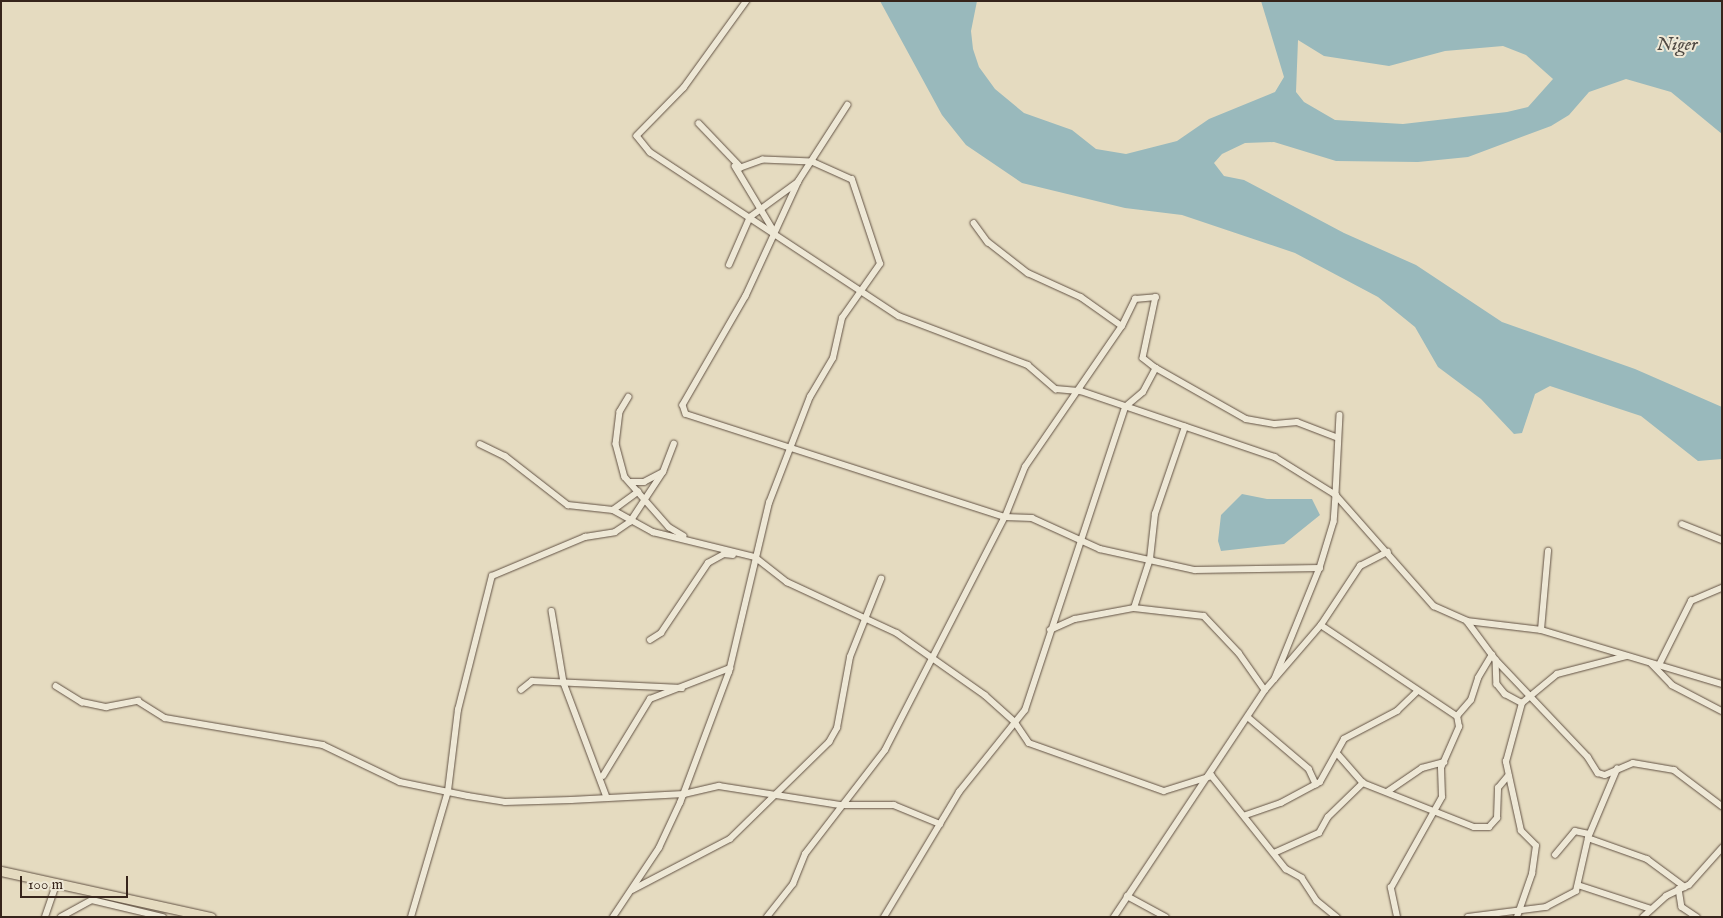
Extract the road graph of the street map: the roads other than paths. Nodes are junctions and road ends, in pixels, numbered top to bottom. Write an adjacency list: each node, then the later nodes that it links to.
1 (747, 1): 8 (street)
2 (848, 105): 4 (street)
3 (699, 124): 5 (street)
4 (812, 162): 5 (street); 6 (street); 12 (street)
5 (735, 165): 7 (street)
6 (799, 181): 7 (street); 10 (street)
7 (762, 208): 8 (street); 10 (street)
8 (750, 217): 10 (street); 11 (street)
9 (974, 223): 13 (street)
10 (774, 233): 12 (street); 23 (street)
11 (729, 265)
12 (863, 290): 15 (street); 23 (street)
13 (1122, 326): 14 (street); 15 (street)
14 (1156, 368): 17 (street); 20 (street)
15 (1081, 391): 17 (street); 30 (street)
16 (629, 397): 25 (street)
17 (1126, 406): 19 (street); 34 (street)
18 (1340, 415): 20 (street)
19 (1185, 426): 27 (street); 40 (street)
20 (1336, 437): 27 (street)
21 (480, 444): 29 (street)
22 (674, 444): 24 (street)
23 (793, 448): 30 (street); 39 (street)
24 (663, 472): 25 (street); 28 (street)
25 (630, 482): 26 (street)
26 (638, 492): 28 (street); 29 (street)
27 (1336, 495): 37 (street); 41 (street)
28 (644, 498): 31 (street); 33 (street)
29 (613, 510): 31 (street)
30 (1005, 517): 34 (street); 53 (street)
31 (630, 522): 33 (street); 80 (street)
32 (1682, 524): 35 (street)
33 (686, 538): 38 (street)
34 (1082, 538): 40 (street); 49 (street)
35 (1722, 540)
36 (1548, 551): 50 (street)
37 (1388, 552): 47 (street); 48 (street)
38 (745, 557): 39 (street); 51 (street)
39 (755, 557): 46 (street); 57 (street)
40 (1150, 559): 41 (street); 44 (street)
41 (1320, 568): 58 (street)
42 (881, 579): 46 (street)
43 (1722, 588): 56 (street)
44 (1134, 608): 49 (street); 64 (street)
45 (552, 611): 59 (street)
46 (865, 617): 53 (street); 83 (street)
47 (1467, 621): 50 (street); 54 (street)
48 (1321, 625): 58 (street); 65 (street)
49 (1050, 630): 71 (street)
50 (1541, 630): 52 (street)
51 (650, 640)
52 (1627, 656): 55 (street); 66 (street)
53 (931, 657): 71 (street); 85 (street)
54 (1494, 657): 66 (street); 67 (street); 69 (street)
55 (1652, 664): 56 (street); 68 (street)
56 (1659, 665): 60 (street)
57 (730, 668): 62 (street); 82 (street)
58 (1274, 680): 64 (street)
59 (564, 683): 62 (street); 63 (street); 75 (street)
60 (1722, 684)
61 (56, 686): 80 (street)
62 (684, 688): 75 (street)
63 (521, 690)
64 (1265, 690): 70 (street)
65 (1417, 692): 69 (street); 72 (street)
66 (1533, 698): 67 (street); 74 (street)
67 (1522, 703): 77 (street)
68 (1722, 711)
69 (1457, 716): 73 (street)
70 (1248, 717): 76 (street); 79 (street)
71 (1015, 722): 76 (street); 89 (street)
72 (1338, 754): 78 (street); 79 (street)
73 (1444, 762): 81 (street); 87 (street)
74 (1617, 769): 86 (street); 90 (street)
75 (603, 776): 84 (street)
76 (1212, 776): 88 (street); 99 (street)
77 (1508, 776): 87 (street); 100 (street)
78 (1363, 783): 81 (street); 92 (street)
79 (1316, 784): 88 (street)
80 (447, 792): 84 (street); 106 (street)
81 (1387, 792): 87 (street)
82 (684, 794): 83 (street); 84 (street); 98 (street)
83 (777, 794): 85 (street); 98 (street)
84 (606, 795)
85 (840, 806): 89 (street); 108 (street)
86 (1722, 806)
87 (1436, 811): 113 (street)
88 (1246, 814): 92 (street)
89 (940, 824): 109 (street)
90 (1589, 836): 93 (street); 96 (street); 97 (street)
91 (1722, 848): 97 (street)
92 (1274, 852): 112 (street)
93 (1555, 855)
94 (1, 872): 95 (main road)
95 (57, 883): 102 (street); 105 (main road)
96 (1578, 885): 100 (street); 101 (street)
97 (1682, 888): 101 (street); 117 (street)
98 (628, 893): 107 (street)
99 (1127, 896): 110 (street); 111 (street)
100 (1520, 908): 114 (street); 115 (street)
101 (1651, 909): 116 (street)
102 (47, 915)
103 (61, 917): 104 (street)
104 (163, 917)
105 (210, 917)
106 (412, 917)
107 (612, 917)
108 (768, 917)
109 (884, 917)
110 (1114, 917)
111 (1166, 917)
112 (1337, 917)
113 (1397, 917)
114 (1468, 917)
115 (1517, 917)
116 (1643, 917)
117 (1697, 917)

